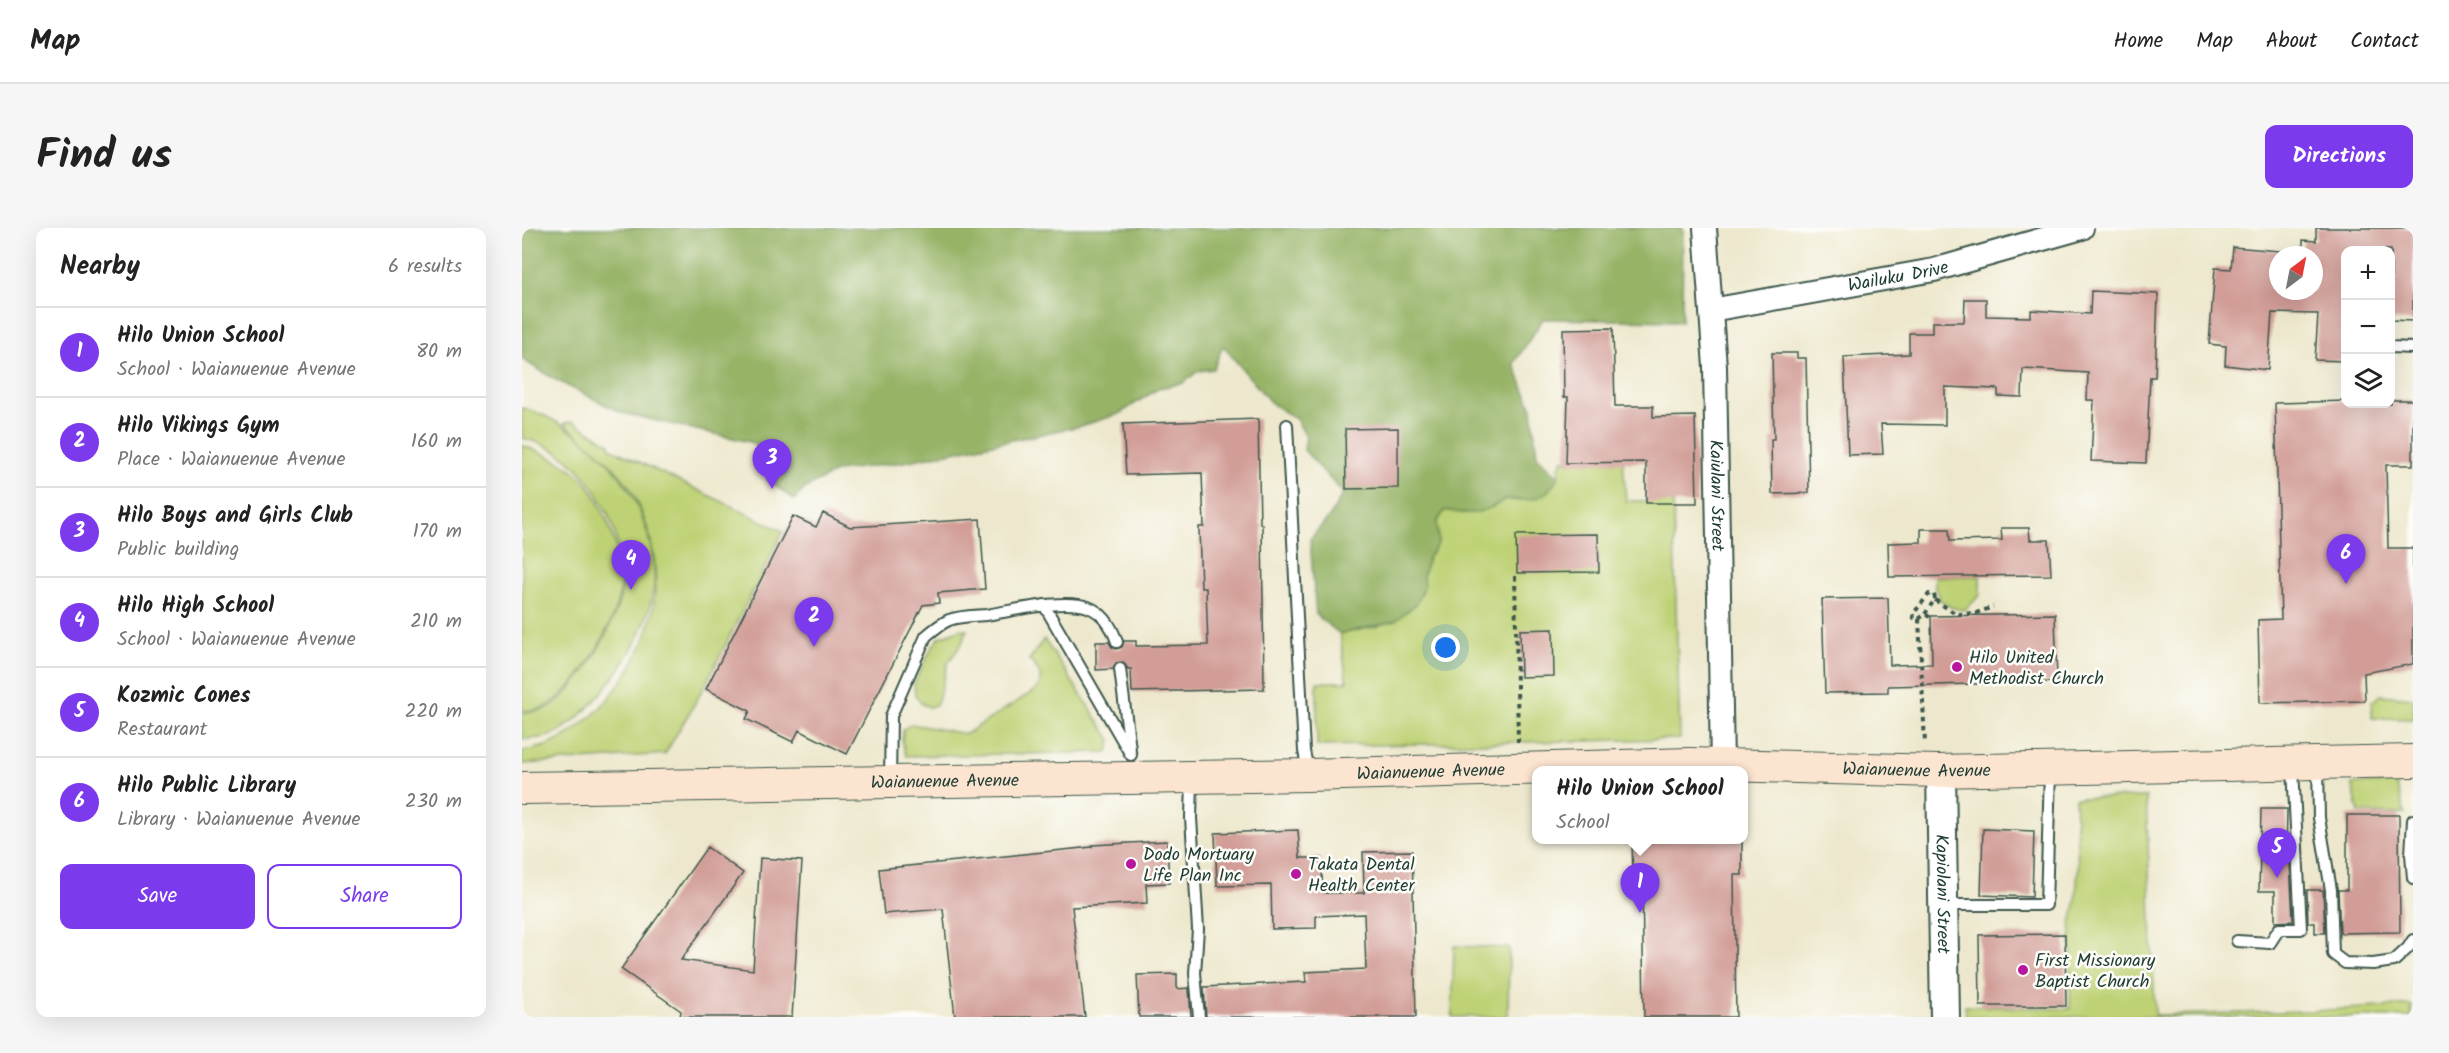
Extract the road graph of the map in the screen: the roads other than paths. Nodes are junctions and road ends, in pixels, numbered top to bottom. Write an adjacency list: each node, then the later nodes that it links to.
1 (2082, 228): 3 (street, Wailuku Drive)
2 (1705, 238): 3 (street, Kaiulani Street)
3 (1711, 310): 12 (street, Kaiulani Street)
4 (2395, 347): 5 (lane)
5 (2413, 348)
6 (1287, 425): 19 (lane)
7 (1044, 605): 8 (lane); 13 (lane); 20 (lane)
8 (1117, 642)
9 (1120, 669): 13 (lane)
10 (2413, 761): 11 (main road, Waianuenue Avenue)
11 (2305, 763): 15 (main road, Waianuenue Avenue); 25 (lane); 26 (lane)
12 (1722, 765): 14 (main road, Waianuenue Avenue); 17 (main road, Waianuenue Avenue)
13 (1131, 766): 18 (main road, Waianuenue Avenue); 20 (main road, Waianuenue Avenue)
14 (1681, 766)
15 (2050, 767): 17 (main road, Waianuenue Avenue); 24 (lane)
16 (1532, 770): 19 (main road, Waianuenue Avenue)
17 (1941, 771): 24 (street, Kapiolani Street)
18 (1192, 775): 19 (main road, Waianuenue Avenue); 27 (lane)
19 (1308, 775)
20 (890, 781): 21 (main road, Waianuenue Avenue)
21 (522, 788)
22 (2413, 820): 23 (lane)
23 (2413, 878)
24 (1942, 905): 28 (street, Kapiolani Street)
25 (2413, 940)
26 (2237, 941)
27 (1199, 1017)
28 (1944, 1017)

